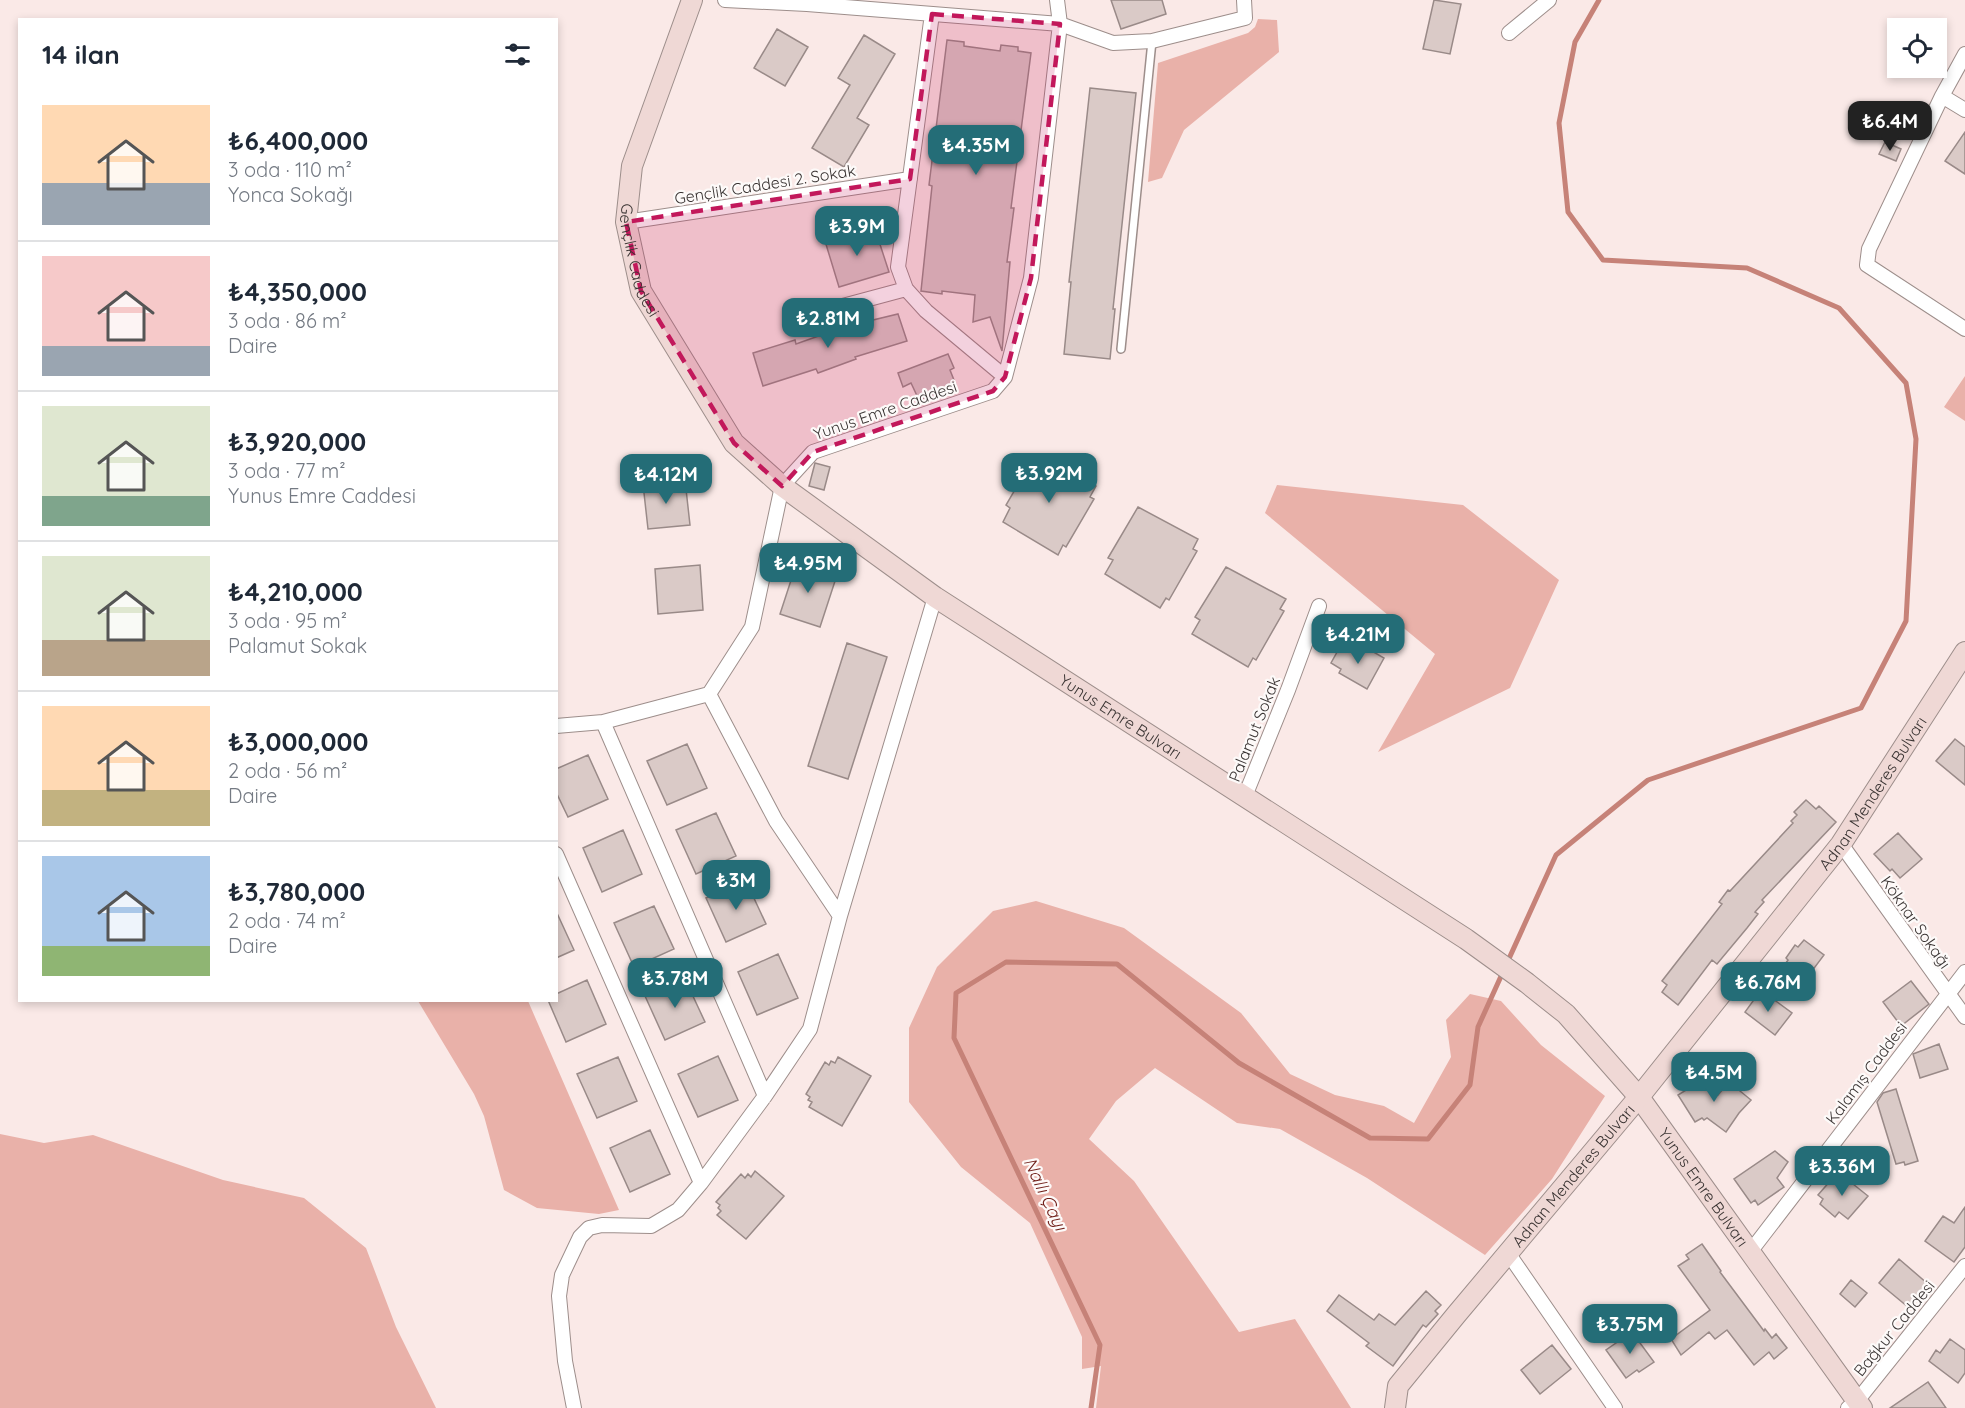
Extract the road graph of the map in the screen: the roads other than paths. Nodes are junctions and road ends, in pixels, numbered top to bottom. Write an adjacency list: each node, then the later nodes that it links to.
1 (692, 0): 14 (street, Gençlik Caddesi)
2 (725, 0): 6 (street)
3 (1057, 0): 7 (street)
4 (1244, 0): 9 (street)
5 (1549, 0): 8 (street)
6 (932, 14): 7 (street); 13 (street)
7 (1060, 24): 9 (street); 19 (street)
8 (1509, 33)
9 (1152, 41): 18 (lane)
10 (1965, 54): 11 (street)
11 (1942, 96): 12 (street); 17 (street)
12 (1965, 110)
13 (910, 179): 14 (street, Gençlik Caddesi 2. Sokak); 15 (street)
14 (626, 222): 20 (street, Gençlik Caddesi)
15 (906, 289): 16 (street); 19 (street)
16 (798, 318)
17 (1965, 329)
18 (1121, 349)
19 (1005, 377): 20 (street, Yunus Emre Caddesi)
20 (782, 486): 21 (street, Yunus Emre Bulvarı); 24 (street)
21 (935, 597): 27 (street, Yunus Emre Bulvarı); 30 (street)
22 (1319, 606): 27 (street, Palamut Sokak)
23 (1965, 652): 28 (street, Adnan Menderes Bulvarı)
24 (709, 694): 25 (street); 30 (street)
25 (603, 722): 26 (street); 34 (street)
26 (558, 726)
27 (1245, 796): 35 (street, Yunus Emre Bulvarı)
28 (1841, 844): 32 (street, Köknar Sokağı); 35 (street, Adnan Menderes Bulvarı)
29 (558, 859): 36 (street)
30 (840, 916): 34 (street)
31 (1965, 972): 32 (street, Kalamış Caddesi)
32 (1947, 993): 33 (street, Köknar Sokağı); 37 (street, Kalamış Caddesi)
33 (1965, 1017)
34 (765, 1096): 36 (street)
35 (1639, 1097): 37 (street, Yunus Emre Bulvarı); 38 (street, Adnan Menderes Bulvarı)
36 (701, 1183): 41 (street)
37 (1750, 1252): 40 (street, Yunus Emre Bulvarı)
38 (1508, 1253): 42 (street, Adnan Menderes Bulvarı); 43 (street)
39 (1965, 1266): 40 (street, Bağkur Caddesi)
40 (1855, 1406)
41 (574, 1408)
42 (1395, 1408)
43 (1616, 1408)

